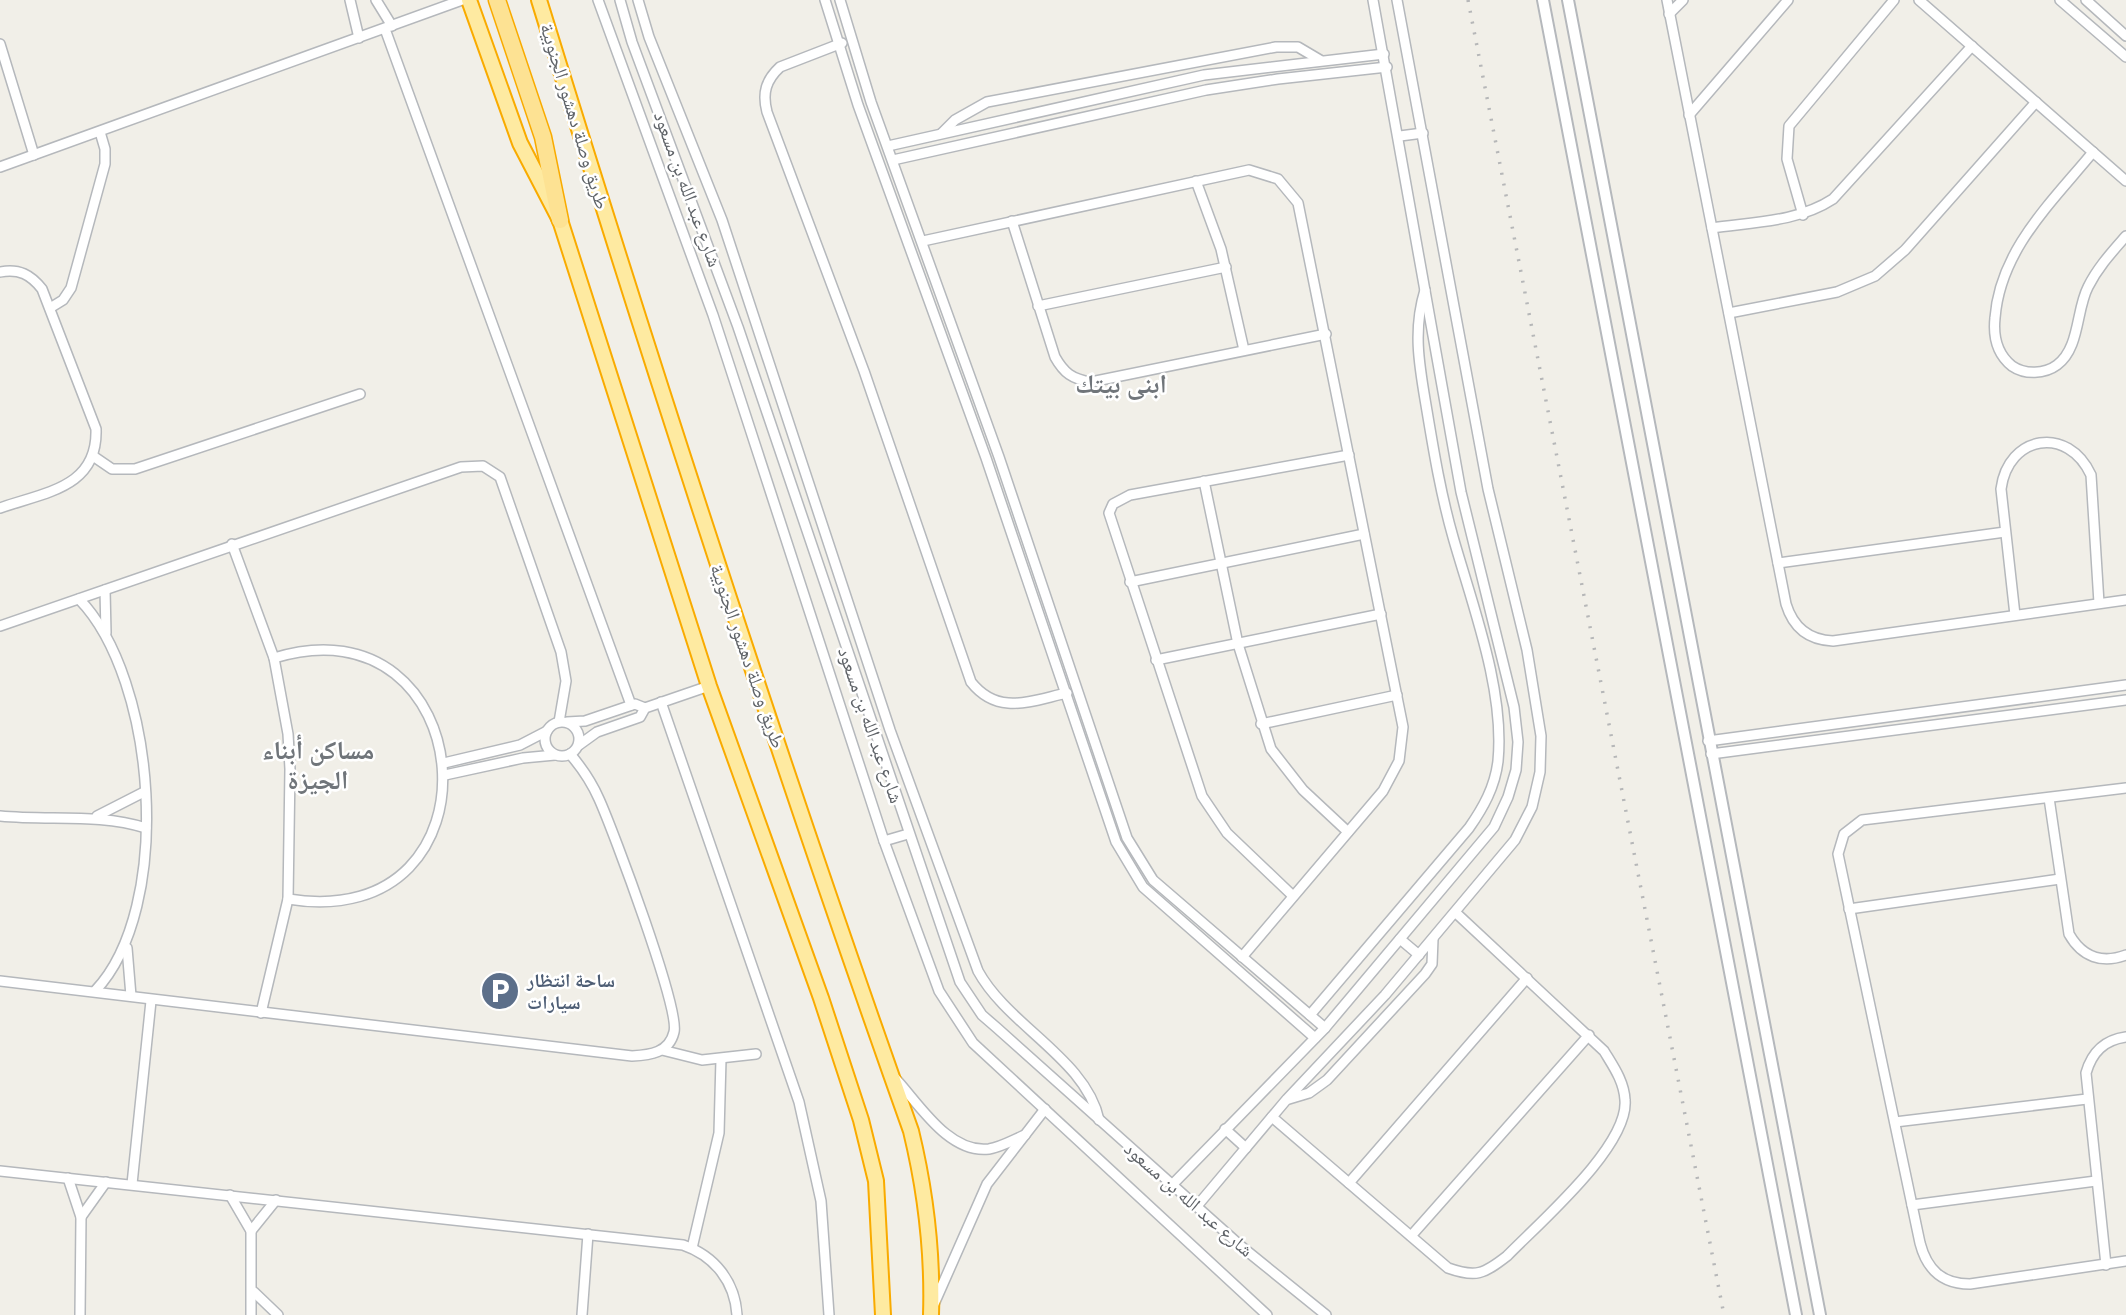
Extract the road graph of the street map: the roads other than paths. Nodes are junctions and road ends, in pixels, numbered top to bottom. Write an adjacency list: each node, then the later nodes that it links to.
1 (350, 0): 30 (street)
2 (376, 0): 27 (street)
3 (462, 0): 27 (street)
4 (469, 0): 57 (highway)
5 (496, 0): 57 (highway, طريق وصلة دهشور الجنوبية)
6 (539, 0): 174 (highway, طريق وصلة دهشور الجنوبية)
7 (598, 0): 143 (street, شارع عبد الله بن مسعود)
8 (620, 0): 32 (street, شارع عبد الله بن مسعود)
9 (638, 0): 29 (street)
10 (825, 0): 34 (street)
11 (840, 0): 31 (street)
12 (1373, 0): 36 (street)
13 (1397, 0): 45 (street)
14 (1543, 0): 26 (street)
15 (1568, 0): 25 (street)
16 (1667, 0): 24 (street)
17 (1683, 0): 24 (street)
18 (1788, 0): 41 (street)
19 (1894, 0): 55 (street)
20 (1919, 0): 35 (street)
21 (2060, 0): 23 (street)
22 (2086, 0): 28 (street)
23 (2072, 4): 37 (street)
24 (1669, 14): 41 (street)
25 (1571, 15): 26 (street); 42 (street)
26 (1547, 19): 46 (street)
27 (388, 27): 30 (street); 115 (street)
28 (2126, 36)
29 (649, 37): 32 (street); 65 (street)
30 (359, 38): 43 (street)
31 (852, 40): 34 (street); 48 (street)
32 (632, 42): 67 (street, شارع عبد الله بن مسعود)
33 (0, 44): 50 (street)
34 (839, 44): 58 (street); 111 (street)
35 (1972, 46): 40 (street); 55 (street)
36 (1384, 54): 38 (street); 39 (street)
37 (2126, 57)
38 (1320, 60): 44 (street); 44 (street)
39 (1387, 67): 47 (street); 51 (street)
40 (2036, 102): 49 (street); 72 (street)
41 (1689, 115): 60 (street)
42 (1592, 129): 46 (street); 68 (street)
43 (100, 132): 50 (street); 71 (street)
44 (942, 133): 48 (street)
45 (1423, 133): 47 (street); 152 (street)
46 (1569, 133): 69 (street)
47 (1399, 136): 66 (street)
48 (888, 146): 51 (street)
49 (2093, 152): 54 (street); 61 (street)
50 (34, 155): 52 (street)
51 (893, 160): 56 (street)
52 (0, 167)
53 (1196, 181): 59 (street); 63 (street); 73 (street)
54 (2126, 181)
55 (1802, 215): 60 (street)
56 (914, 216): 58 (street); 62 (street)
57 (560, 220): 110 (highway, طريق وصلة دهشور الجنوبية)
58 (900, 221): 95 (street)
59 (1012, 221): 62 (street); 70 (street)
60 (1712, 228): 72 (street)
61 (2126, 236)
62 (923, 241): 94 (street)
63 (1226, 267): 70 (street); 74 (street)
64 (0, 272): 71 (street)
65 (743, 283): 67 (street); 76 (street)
66 (1426, 289): 81 (street); 82 (street)
67 (725, 290): 77 (street, شارع عبد الله بن مسعود)
68 (1623, 299): 69 (street); 83 (street)
69 (1601, 303): 84 (street)
70 (1038, 306): 74 (street)
71 (50, 308): 79 (street)
72 (1729, 313): 92 (street)
73 (1326, 334): 74 (street); 78 (street)
74 (1244, 350)
75 (360, 394): 79 (street)
76 (780, 400): 77 (street); 86 (street)
77 (764, 406): 87 (street, شارع عبد الله بن مسعود)
78 (1349, 455): 80 (street); 89 (street)
79 (93, 456): 85 (street)
80 (1204, 481): 91 (street); 93 (street)
81 (1461, 492): 82 (street); 100 (street)
82 (1442, 495): 103 (street)
83 (1661, 502): 84 (street); 123 (street)
84 (1639, 506): 175 (street)
85 (0, 508)
86 (819, 516): 87 (street); 131 (street)
87 (802, 522): 133 (street, شارع عبد الله بن مسعود)
88 (2006, 532): 92 (street); 99 (street); 102 (street)
89 (1364, 534): 91 (street); 101 (street)
90 (232, 544): 96 (street); 107 (street); 119 (street)
91 (1220, 563): 93 (street); 106 (street)
92 (1778, 564): 102 (street)
93 (1130, 582): 108 (street)
94 (1042, 584): 95 (street); 126 (street)
95 (1030, 589): 111 (street)
96 (105, 590): 97 (street); 105 (street)
97 (79, 600): 104 (street); 105 (street)
98 (2126, 600): 99 (street)
99 (2099, 603): 102 (street)
100 (1493, 612): 103 (street); 116 (street)
101 (1381, 614): 106 (street); 112 (street)
102 (2015, 615)
103 (1475, 617): 118 (street)
104 (0, 626)
105 (107, 635): 136 (street)
106 (1238, 643): 108 (street); 120 (street)
107 (274, 658): 132 (street); 148 (street)
108 (1156, 660): 147 (street)
109 (2126, 685): 122 (street)
110 (709, 686): 114 (street); 211 (highway, طريق وصلة دهشور الجنوبية)
111 (1067, 693): 130 (street)
112 (1397, 695): 120 (street); 141 (street)
113 (2126, 700): 125 (street)
114 (661, 702): 117 (street); 210 (street)
115 (631, 705): 117 (street); 119 (street)
116 (1514, 707): 118 (street); 145 (street)
117 (645, 708): 124 (street)
118 (1496, 711): 144 (street)
119 (563, 722): 121 (street); 124 (street)
120 (1261, 724): 141 (street)
121 (547, 731): 129 (street); 132 (street)
122 (1751, 735): 123 (street); 125 (street)
123 (1708, 741): 128 (street)
124 (579, 745): 127 (street)
125 (1753, 749): 128 (street)
126 (1099, 752): 130 (street); 149 (street)
127 (570, 754): 129 (street); 170 (street)
128 (1711, 754): 173 (street)
129 (555, 755): 134 (street)
130 (1087, 756): 150 (street)
131 (902, 762): 133 (street); 180 (street)
132 (444, 763): 134 (street)
133 (886, 769): 142 (street, شارع عبد الله بن مسعود)
134 (445, 775): 148 (street)
135 (2126, 788): 137 (street)
136 (144, 792): 139 (street); 140 (street)
137 (2049, 798): 146 (street); 151 (street)
138 (0, 816): 139 (street)
139 (96, 817): 140 (street)
140 (146, 828): 155 (street)
141 (1348, 832): 147 (street)
142 (908, 834): 143 (street); 180 (street, شارع عبد الله بن مسعود)
143 (884, 841): 178 (street, شارع عبد الله بن مسعود)
144 (1443, 860): 145 (street); 165 (street)
145 (1457, 871): 153 (street)
146 (2060, 880): 151 (street); 157 (street)
147 (1293, 896): 158 (street)
148 (288, 899): 164 (street)
149 (1174, 899): 150 (street); 158 (street)
150 (1167, 908): 169 (street)
151 (1849, 909): 181 (street)
152 (1455, 912): 154 (street); 159 (street)
153 (1400, 939): 156 (street); 166 (street)
154 (1433, 939): 156 (street); 176 (street)
155 (127, 943): 161 (street); 162 (street)
156 (1419, 955): 176 (street)
157 (2126, 955)
158 (1242, 957): 165 (street)
159 (1527, 978): 167 (street); 189 (street)
160 (0, 981): 161 (street)
161 (95, 991): 162 (street)
162 (131, 996): 163 (street)
163 (151, 1001): 164 (street); 190 (street)
164 (261, 1013): 170 (street)
165 (1310, 1015): 166 (street)
166 (1325, 1028): 169 (street)
167 (1589, 1035): 199 (street); 199 (street)
168 (2126, 1037): 177 (street)
169 (1315, 1038): 182 (street)
170 (663, 1050): 172 (street)
171 (756, 1054): 172 (street)
172 (721, 1059): 200 (street)
173 (1771, 1070): 175 (street); 215 (street)
174 (891, 1073): 183 (street); 204 (highway, طريق وصلة دهشور الجنوبية)
175 (1748, 1075): 214 (street)
176 (1287, 1099): 179 (street)
177 (2087, 1099): 181 (street); 187 (street)
178 (1045, 1109): 183 (street); 212 (street, شارع عبد الله بن مسعود)
179 (1272, 1117): 184 (street); 189 (street)
180 (1099, 1120): 191 (street, شارع عبد الله بن مسعود)
181 (1895, 1122): 194 (street)
182 (1225, 1129): 184 (street); 191 (street)
183 (1026, 1134): 204 (street)
184 (1246, 1148): 195 (street)
185 (0, 1171): 186 (street)
186 (68, 1178): 188 (street); 196 (street)
187 (2096, 1181): 194 (street); 202 (street)
188 (106, 1182): 190 (street); 196 (street)
189 (1349, 1183): 199 (street)
190 (132, 1184): 192 (street)
191 (1172, 1185): 195 (street, شارع عبد الله بن مسعود)
192 (230, 1195): 193 (street); 197 (street)
193 (276, 1200): 197 (street); 198 (street)
194 (1912, 1205): 202 (street)
195 (1197, 1206): 213 (street, شارع عبد الله بن مسعود)
196 (81, 1217): 205 (street)
197 (251, 1231): 203 (street)
198 (588, 1234): 200 (street); 208 (street)
199 (1411, 1236)
200 (692, 1248): 209 (street)
201 (2126, 1261): 202 (street)
202 (2106, 1265)
203 (254, 1292): 206 (street); 207 (street)
204 (931, 1313)
205 (80, 1315)
206 (251, 1315)
207 (278, 1315)
208 (582, 1315)
209 (737, 1315)
210 (830, 1315)
211 (883, 1315)
212 (1267, 1315)
213 (1326, 1315)
214 (1796, 1315)
215 (1820, 1315)

